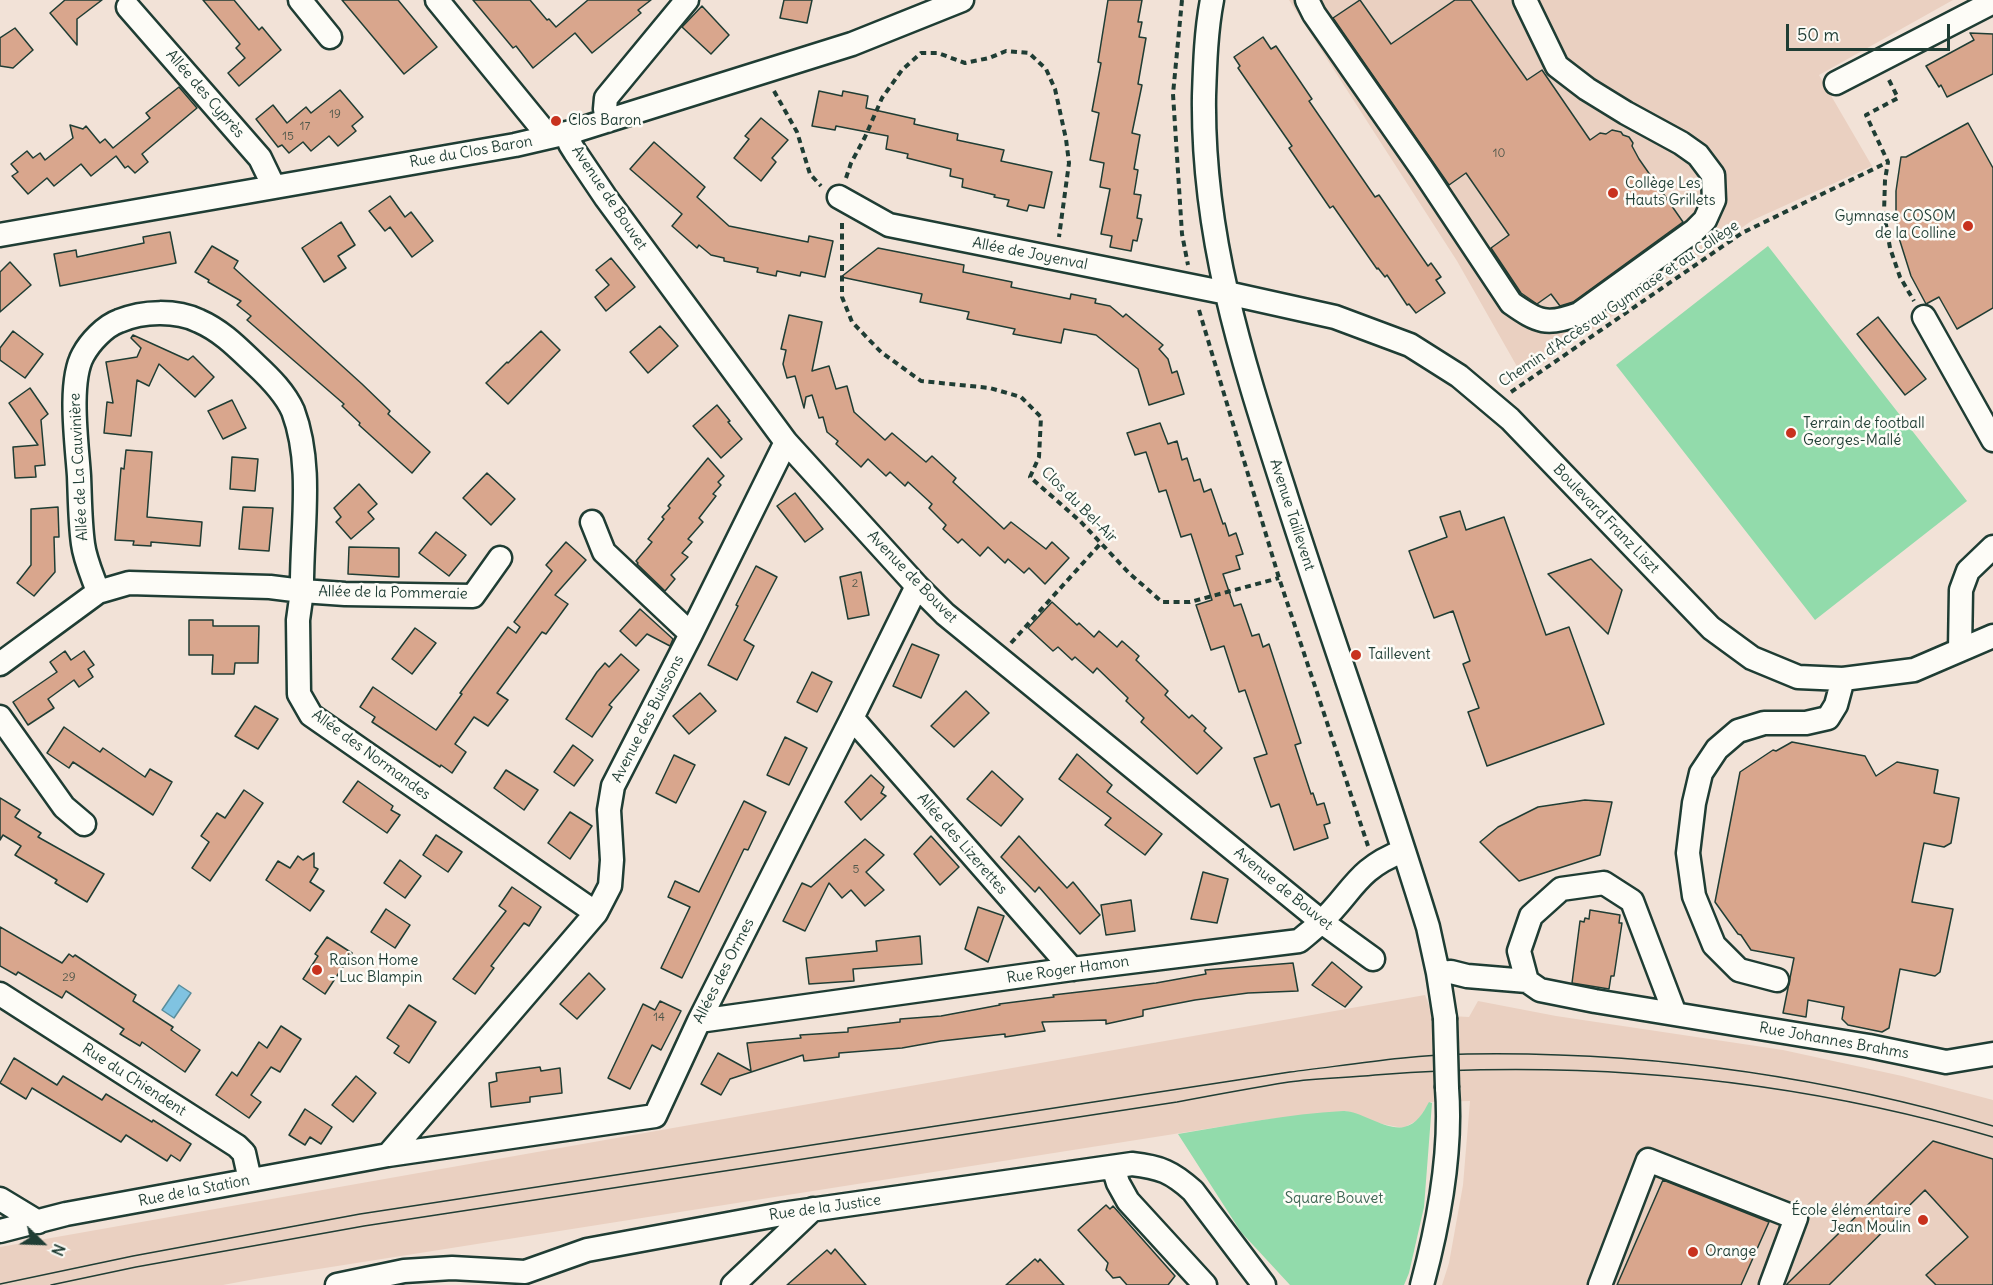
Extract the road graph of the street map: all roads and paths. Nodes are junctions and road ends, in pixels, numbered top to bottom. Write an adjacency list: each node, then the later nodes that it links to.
1 (300, 0): 11 (street)
2 (437, 0): 17 (street)
3 (687, 0): 15 (street)
4 (1182, 0): 23 (path)
5 (1212, 0): 24 (street, Avenue Taillevent)
6 (1307, 0): 7 (street)
7 (1525, 0)
8 (952, 2): 12 (street, Rue du Clos Baron)
9 (1993, 2): 13 (street)
10 (128, 7): 19 (street, Allée des Cyprès)
11 (330, 37)
12 (763, 72): 15 (street, Rue du Clos Baron); 20 (path)
13 (1836, 83)
14 (1892, 85): 18 (path)
15 (607, 121): 16 (street, Rue du Clos Baron)
16 (572, 132): 17 (street, Rue du Clos Baron); 29 (street, Avenue de Bouvet)
17 (549, 137): 19 (street, Rue du Clos Baron)
18 (1888, 162): 26 (path); 27 (path, Chemin d'Accès au Gymnase et au Collège)
19 (274, 187): 21 (street, Rue du Clos Baron)
20 (839, 196): 22 (street, Allée de Joyenval); 22 (path); 31 (path, Clos du Bel-Air)
21 (0, 235)
22 (1056, 259): 24 (street, Allée de Joyenval)
23 (1188, 264)
24 (1227, 293): 27 (street, Boulevard Franz Liszt); 47 (street, Avenue Taillevent)
25 (1198, 306): 34 (path)
26 (1924, 317): 28 (street)
27 (1493, 404): 43 (street, Boulevard Franz Liszt)
28 (1993, 440)
29 (786, 442): 35 (street, Avenue de Bouvet); 38 (street, Avenue des Buissons)
30 (592, 522): 38 (street)
31 (1101, 543): 34 (path, Clos du Bel-Air); 41 (path)
32 (1993, 547): 40 (street)
33 (500, 558): 36 (street, Allée de la Pommeraie)
34 (1280, 578): 48 (path)
35 (917, 586): 41 (street, Avenue de Bouvet); 45 (street, Allées des Ormes)
36 (302, 591): 37 (street); 37 (street, Allée de La Cauvinière); 49 (street, Allée des Normandes)
37 (99, 592): 42 (street)
38 (691, 634): 49 (street, Avenue des Buissons)
39 (1993, 636): 40 (street, Boulevard Franz Liszt)
40 (1960, 650): 43 (street, Boulevard Franz Liszt)
41 (999, 657): 50 (street, Avenue de Bouvet)
42 (0, 664)
43 (1843, 679): 54 (street)
44 (0, 717): 46 (street)
45 (852, 718): 52 (street, Allée des Lizerettes); 58 (street, Allées des Ormes)
46 (84, 824)
47 (1403, 851): 50 (street, Rue Roger Hamon); 53 (street, Avenue Taillevent)
48 (1370, 852)
49 (596, 913): 60 (street, Avenue des Buissons)
50 (1322, 922): 51 (street, Avenue de Bouvet); 52 (street, Rue Roger Hamon)
51 (1373, 959)
52 (1072, 969): 58 (street, Rue Roger Hamon)
53 (1438, 973): 55 (street, Rue Johannes Brahms); 72 (street, Avenue Taillevent, bridge)
54 (1777, 980)
55 (1527, 981): 57 (street, Rue Johannes Brahms); 57 (street)
56 (0, 994): 62 (street, Rue du Chiendent)
57 (1675, 1014): 59 (street, Rue Johannes Brahms)
58 (699, 1021): 60 (street, Allées des Ormes)
59 (1993, 1054)
60 (388, 1155): 62 (street, Rue de la Station)
61 (1113, 1167): 64 (street, Rue de la Justice); 70 (street); 71 (street, Rue de la Justice)
62 (250, 1180): 65 (street, Rue de la Station)
63 (0, 1199): 65 (street)
64 (813, 1209): 67 (street, Rue de la Justice); 69 (street)
65 (38, 1222): 66 (street, Rue de la Station)
66 (0, 1231)
67 (528, 1279): 68 (street, Rue de la Justice)
68 (337, 1285)
69 (733, 1285)
70 (1205, 1285)
71 (1264, 1285)
72 (1422, 1285)
73 (1600, 1285): 74 (street)
74 (1771, 1285)

